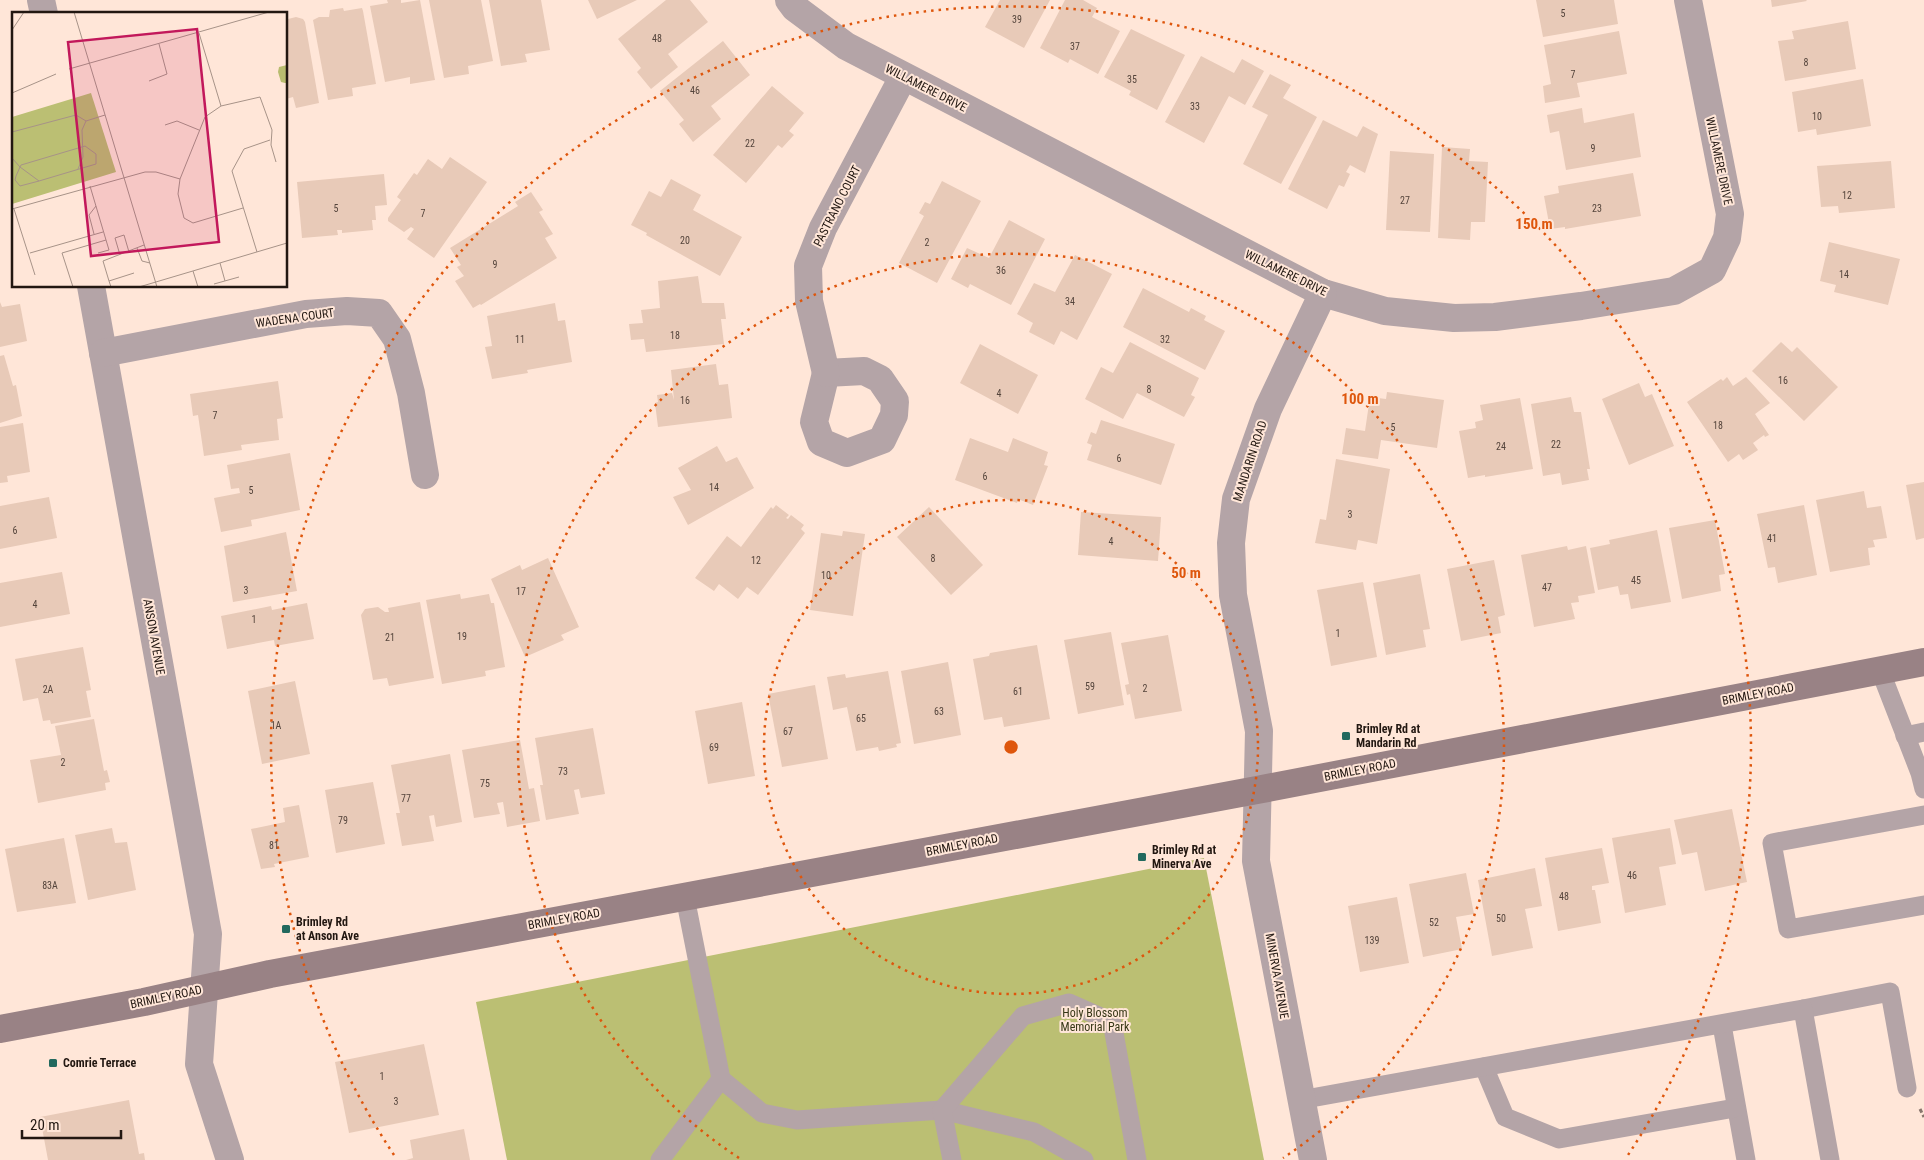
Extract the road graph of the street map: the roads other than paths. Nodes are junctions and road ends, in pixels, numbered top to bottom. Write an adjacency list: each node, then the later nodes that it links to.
1 (789, 0): 3 (street, WILLAMERE DRIVE)
2 (1688, 0): 5 (street, WILLAMERE DRIVE)
3 (903, 77): 5 (street, WILLAMERE DRIVE); 7 (street, PASTRANO COURT)
4 (91, 288): 6 (street, ANSON AVENUE)
5 (1322, 292): 14 (street, MANDARIN ROAD)
6 (103, 353): 8 (street, WADENA COURT); 18 (street, ANSON AVENUE)
7 (826, 373)
8 (424, 475)
9 (1924, 662): 10 (main road, BRIMLEY ROAD)
10 (1880, 670): 12 (lane); 14 (main road, BRIMLEY ROAD)
11 (1924, 732): 12 (lane)
12 (1905, 736): 13 (lane)
13 (1924, 789)
14 (1257, 790): 16 (main road, BRIMLEY ROAD); 25 (street, MINERVA AVENUE)
15 (1924, 815): 17 (lane)
16 (685, 897): 18 (main road, BRIMLEY ROAD); 23 (lane)
17 (1924, 905)
18 (203, 989): 21 (main road, BRIMLEY ROAD); 28 (street)
19 (1803, 1009): 20 (lane); 24 (lane); 35 (lane)
20 (1722, 1025): 22 (lane); 26 (lane)
21 (0, 1029)
22 (1484, 1067): 25 (lane); 26 (lane)
23 (721, 1078): 27 (lane); 29 (lane)
24 (1907, 1088)
25 (1300, 1100): 33 (street, MINERVA AVENUE)
26 (1736, 1108): 34 (lane)
27 (942, 1110): 30 (lane); 31 (lane); 32 (lane)
28 (230, 1160)
29 (660, 1160)
30 (952, 1160)
31 (1084, 1160)
32 (1137, 1160)
33 (1313, 1160)
34 (1746, 1160)
35 (1830, 1160)

